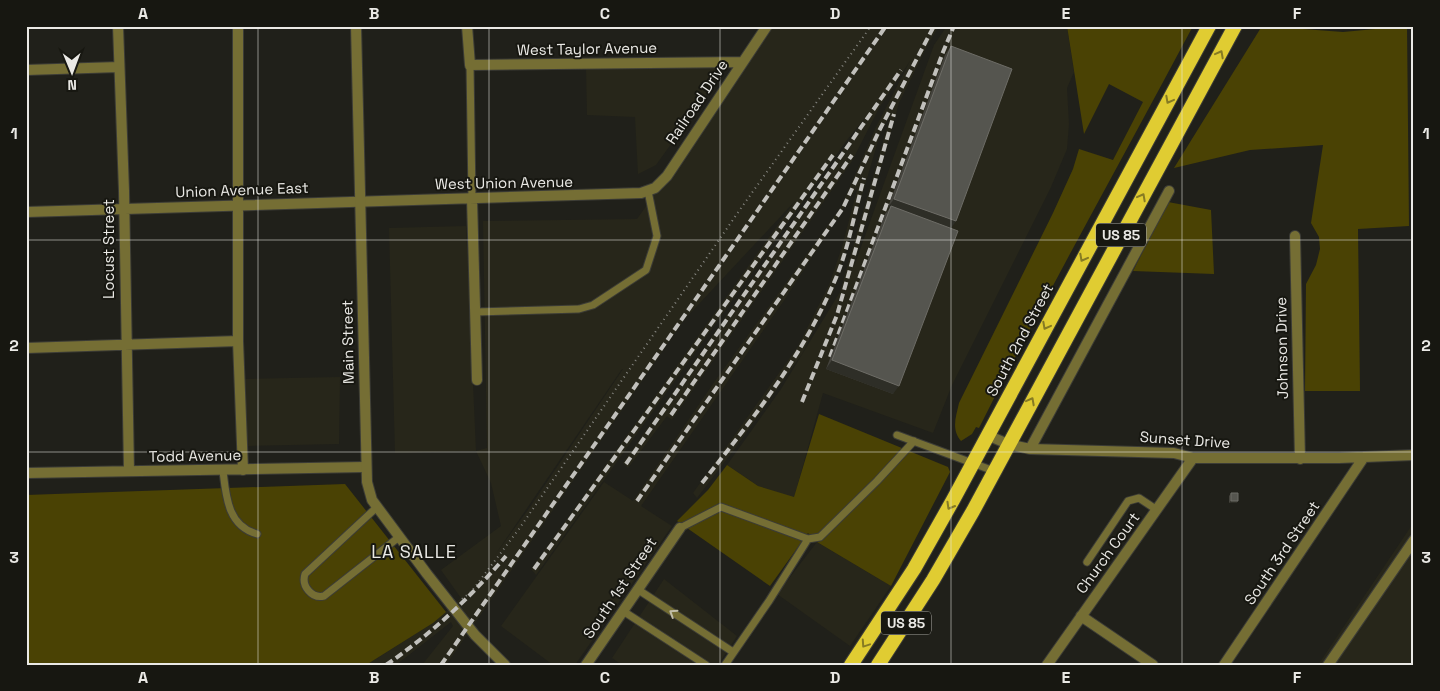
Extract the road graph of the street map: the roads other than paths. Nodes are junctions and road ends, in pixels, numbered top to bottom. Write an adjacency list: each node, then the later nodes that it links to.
1 (118, 26): 10 (street, Locust Street)
2 (238, 26): 16 (street)
3 (356, 26): 15 (street, Main Street)
4 (467, 26): 9 (street)
5 (768, 26): 8 (street, Railroad Drive)
6 (1209, 26): 25 (highway, South 2nd Street / US 85, one-way to 25)
7 (1235, 26): 28 (highway, US 85, one-way to 7)
8 (743, 62): 9 (street, West Taylor Avenue); 12 (street, Railroad Drive)
9 (470, 65): 14 (lane)
10 (118, 67): 11 (street); 17 (street, Locust Street)
11 (26, 70)
12 (648, 191): 14 (street, West Union Avenue); 20 (lane)
13 (1169, 191): 29 (street)
14 (472, 199): 15 (street, West Union Avenue); 20 (street)
15 (361, 201): 16 (street, Union Avenue East); 35 (street, Main Street)
16 (240, 205): 17 (street, Union Avenue East); 21 (street)
17 (124, 210): 18 (street, Union Avenue East); 22 (street, Locust Street)
18 (26, 212)
19 (1295, 236): 33 (street, Johnson Drive)
20 (475, 312): 24 (street)
21 (238, 341): 22 (street); 36 (street)
22 (125, 345): 23 (street); 37 (street, Locust Street)
23 (26, 348)
24 (477, 380)
25 (987, 434): 28 (street, Sunset Drive); 34 (highway, South 2nd Street / US 85)
26 (897, 435): 27 (lane)
27 (914, 441): 34 (lane); 46 (lane)
28 (1008, 444): 29 (street, Sunset Drive); 39 (highway, US 85)
29 (1030, 449): 31 (street, Sunset Drive)
30 (1414, 455): 32 (street, Sunset Drive)
31 (1193, 458): 33 (street, Sunset Drive); 42 (street, Church Court)
32 (1364, 458): 33 (street, Sunset Drive); 61 (street, South 3rd Street)
33 (1300, 459)
34 (973, 463): 39 (lane); 57 (highway, South 2nd Street / US 85, one-way to 57)
35 (365, 467): 36 (street, Todd Avenue); 41 (street, Main Street)
36 (243, 470): 38 (street, Todd Avenue)
37 (129, 471): 38 (street, Todd Avenue); 40 (street, Todd Avenue)
38 (224, 471): 44 (lane)
39 (994, 471): 58 (highway, US 85)
40 (26, 473)
41 (377, 507): 45 (street, Main Street); 45 (lane)
42 (1157, 510): 48 (lane); 51 (street, Church Court)
43 (680, 528): 46 (lane); 49 (street, South 1st Street)
44 (256, 534)
45 (399, 537): 53 (street, Main Street)
46 (808, 539): 52 (lane)
47 (1414, 540): 62 (street)
48 (1087, 562)
49 (637, 589): 50 (street, South 1st Street); 52 (lane, one-way to 49)
50 (622, 611): 54 (street, South 1st Street); 55 (lane)
51 (1081, 616): 59 (street, Church Court); 60 (street)
52 (733, 652): 56 (lane)
53 (505, 665)
54 (586, 665)
55 (706, 665)
56 (725, 665)
57 (851, 665)
58 (878, 665)
59 (1047, 665)
60 (1153, 665)
61 (1224, 665)
62 (1328, 665)

